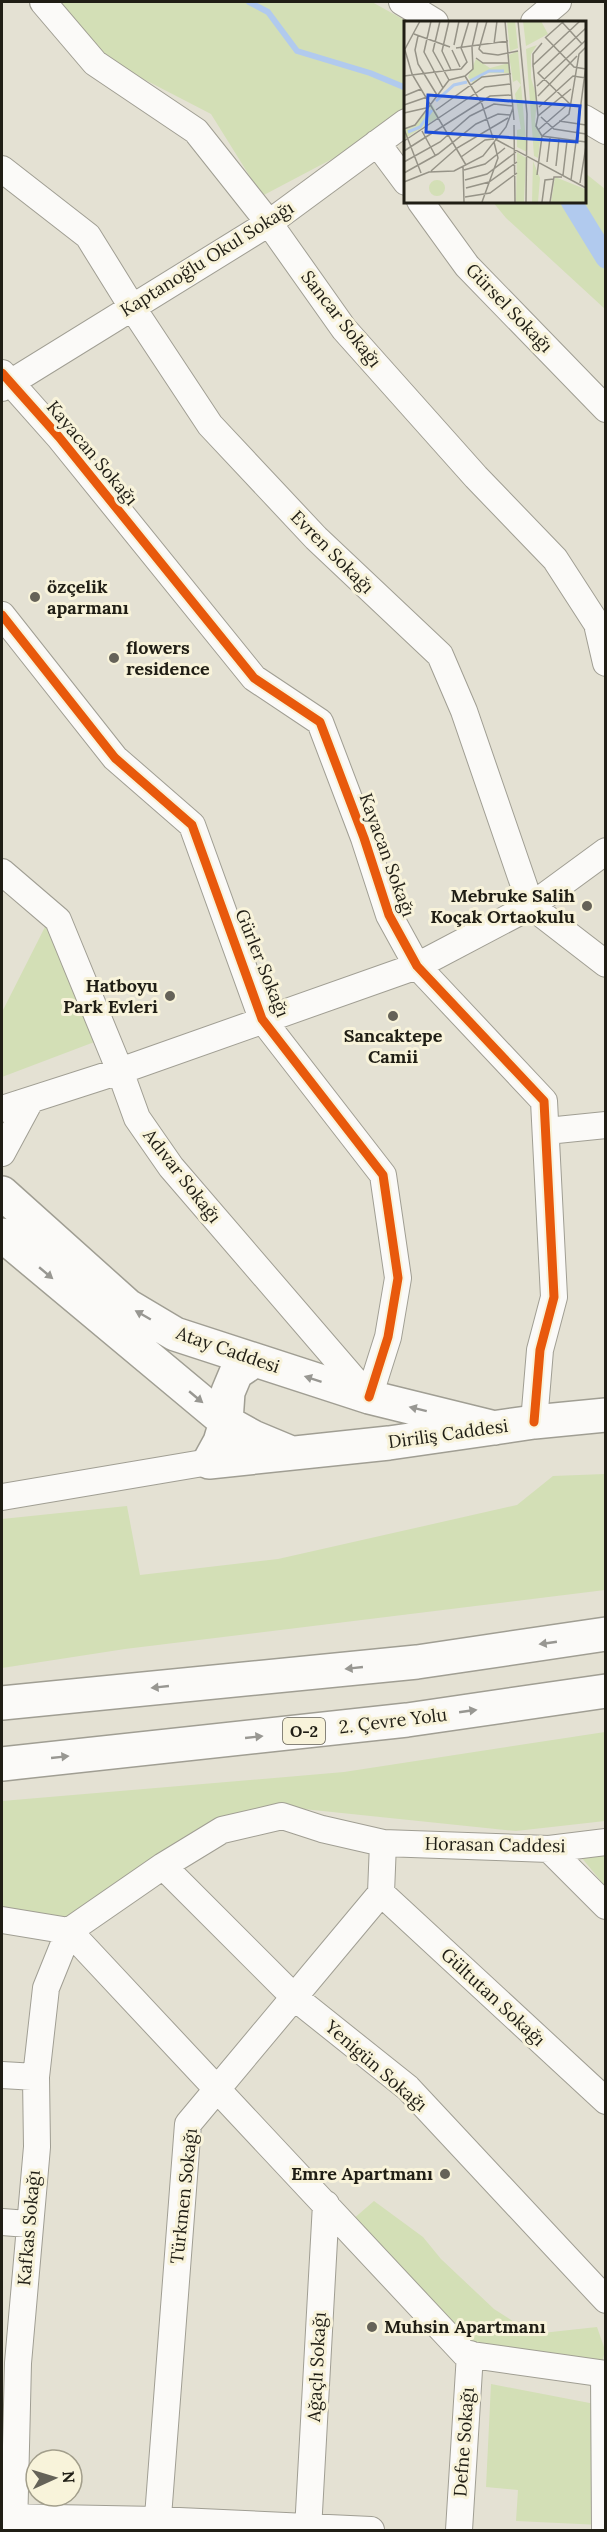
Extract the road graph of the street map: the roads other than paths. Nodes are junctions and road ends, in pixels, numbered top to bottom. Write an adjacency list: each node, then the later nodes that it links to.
1 (43, 2): 11 (street, Sancar Sokağı)
2 (558, 2): 3 (street)
3 (535, 21)
4 (586, 119): 6 (street)
5 (404, 123): 7 (street, Kaptanoğlu Okul Sokağı)
6 (606, 131)
7 (377, 143): 9 (street); 11 (street, Kaptanoğlu Okul Sokağı)
8 (2, 169): 12 (street, Evren Sokağı)
9 (404, 179)
10 (421, 202): 14 (street, Gürsel Sokağı)
11 (269, 223): 12 (street, Kaptanoğlu Okul Sokağı); 16 (street, Sancar Sokağı)
12 (132, 307): 13 (street, Kaptanoğlu Okul Sokağı); 19 (street, Evren Sokağı)
13 (5, 381): 21 (street, Kayacan Sokağı)
14 (606, 409)
15 (2, 615): 22 (street, Gürler Sokağı)
16 (606, 663)
17 (606, 851): 19 (street)
18 (2, 872): 23 (street, Adıvar Sokağı)
19 (531, 906): 20 (street); 21 (street)
20 (606, 964)
21 (417, 966): 22 (street); 27 (street, Kayacan Sokağı)
22 (262, 1019): 23 (street); 32 (street, Gürler Sokağı)
23 (120, 1071): 24 (street); 32 (street, Adıvar Sokağı)
24 (30, 1101): 25 (street); 28 (street)
25 (2, 1109)
26 (606, 1125): 27 (street)
27 (547, 1131): 35 (street, Kayacan Sokağı)
28 (2, 1153)
29 (2, 1193): 31 (main road, Atay Caddesi, one-way to 29)
30 (2, 1235): 34 (main road, one-way to 34)
31 (255, 1360): 32 (main road, Atay Caddesi, one-way to 31); 34 (main road)
32 (369, 1397): 36 (main road, Atay Caddesi, one-way to 32); 37 (main road)
33 (606, 1415): 35 (main road, Diriliş Caddesi)
34 (226, 1422): 38 (main road); 39 (main road)
35 (534, 1422): 36 (main road, Diriliş Caddesi)
36 (495, 1428): 37 (main road, Diriliş Caddesi)
37 (360, 1445): 38 (main road, Diriliş Caddesi)
38 (290, 1453): 39 (main road, Diriliş Caddesi)
39 (209, 1462): 40 (street)
40 (2, 1497)
41 (606, 1634): 43 (main road, one-way to 43)
42 (606, 1691): 44 (main road, 2. Çevre Yolu / O-2, one-way to 42)
43 (2, 1704)
44 (2, 1764)
45 (606, 1842): 47 (street, Horasan Caddesi)
46 (383, 1843): 47 (street, Horasan Caddesi); 48 (street, Horasan Caddesi); 49 (street)
47 (549, 1850): 50 (street)
48 (163, 1866): 52 (street, Horasan Caddesi); 53 (street, Yenigün Sokağı)
49 (381, 1893): 53 (street, Türkmen Sokağı); 57 (street, Gültutan Sokağı)
50 (606, 1906)
51 (2, 1920): 52 (street)
52 (69, 1931): 55 (street, Kafkas Sokağı); 56 (street)
53 (294, 1997): 56 (street, Türkmen Sokağı); 61 (street, Yenigün Sokağı)
54 (2, 2075): 55 (street)
55 (36, 2077): 60 (street, Kafkas Sokağı)
56 (217, 2088): 58 (street); 66 (street, Türkmen Sokağı)
57 (606, 2101)
58 (326, 2204): 62 (street); 67 (street, Ağaçlı Sokağı)
59 (2, 2222): 60 (street)
60 (28, 2224): 63 (street, Kafkas Sokağı)
61 (606, 2300)
62 (470, 2355): 64 (street); 69 (street, Defne Sokağı)
63 (10, 2363): 65 (street, Kafkas Sokağı)
64 (605, 2373): 70 (street)
65 (10, 2522): 66 (street)
66 (157, 2525): 67 (street)
67 (308, 2528): 68 (street)
68 (371, 2530)
69 (459, 2530)
70 (605, 2530)

